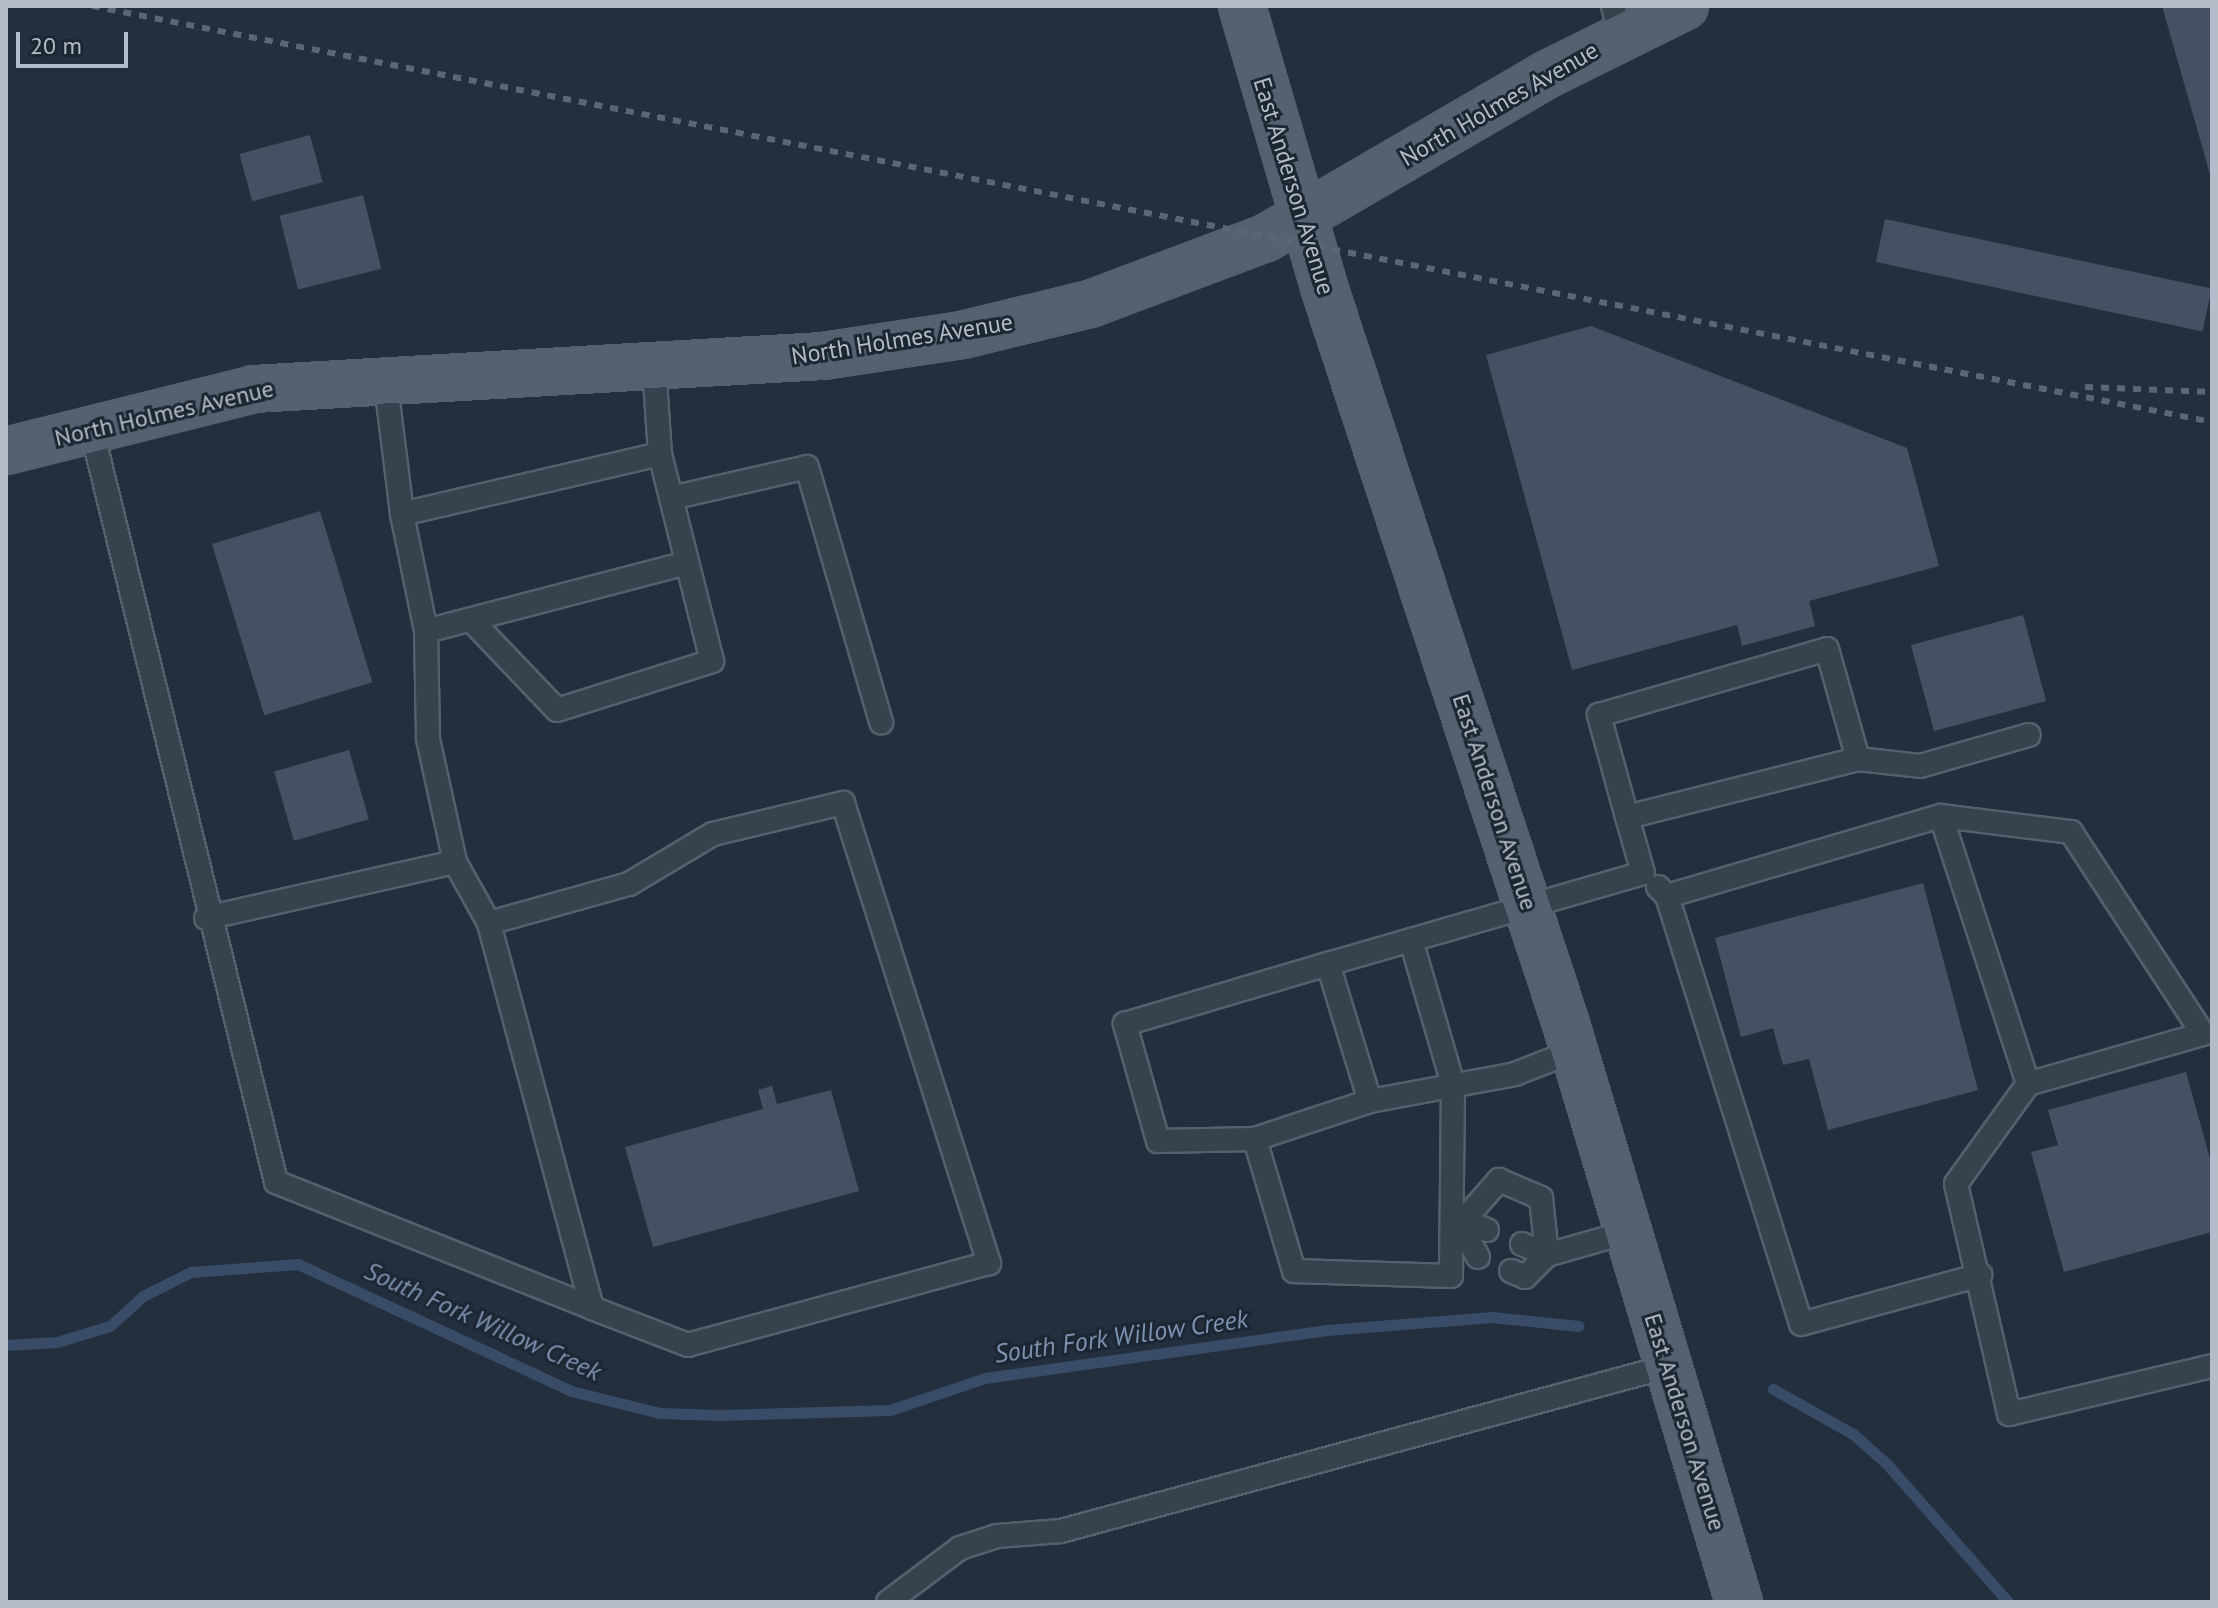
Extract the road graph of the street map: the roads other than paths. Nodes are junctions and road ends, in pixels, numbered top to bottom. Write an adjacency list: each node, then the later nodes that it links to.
1 (1242, 6): 4 (main road, East Anderson Avenue)
2 (1685, 6): 3 (main road, North Holmes Avenue)
3 (1616, 20): 4 (main road, North Holmes Avenue)
4 (1303, 216): 5 (main road, North Holmes Avenue); 23 (main road, East Anderson Avenue)
5 (654, 366): 6 (main road, North Holmes Avenue); 9 (lane)
6 (385, 377): 7 (main road, North Holmes Avenue); 11 (lane)
7 (91, 427): 8 (main road, North Holmes Avenue); 24 (lane)
8 (6, 451)
9 (660, 454): 10 (lane); 11 (lane)
10 (671, 498): 12 (lane); 15 (lane)
11 (402, 514): 14 (lane)
12 (687, 563): 13 (lane); 13 (lane)
13 (471, 620): 14 (lane)
14 (426, 631): 20 (lane)
15 (881, 722)
16 (2029, 735): 17 (lane)
17 (1858, 759): 19 (lane); 19 (lane)
18 (1941, 816): 22 (lane); 29 (lane); 29 (lane)
19 (1627, 817): 21 (lane)
20 (455, 862): 24 (lane); 25 (lane)
21 (1643, 873): 22 (lane); 23 (lane)
22 (1667, 896): 40 (lane)
23 (1528, 906): 26 (lane); 28 (main road, East Anderson Avenue)
24 (206, 918): 41 (lane)
25 (489, 923): 41 (lane); 41 (lane)
26 (1411, 940): 27 (lane); 30 (lane)
27 (1328, 964): 31 (lane); 32 (lane)
28 (1574, 1051): 30 (lane); 35 (main road, East Anderson Avenue)
29 (2028, 1084): 40 (lane)
30 (1453, 1085): 31 (lane); 33 (lane)
31 (1370, 1101): 32 (lane)
32 (1255, 1139): 33 (lane)
33 (1457, 1217): 34 (lane); 37 (lane); 38 (lane)
34 (1487, 1230)
35 (1628, 1232): 37 (lane); 42 (main road, East Anderson Avenue)
36 (1522, 1244): 37 (lane)
37 (1547, 1255): 39 (lane)
38 (1478, 1257)
39 (1511, 1271)
40 (1980, 1275): 43 (lane)
41 (592, 1308)
42 (1669, 1366): 44 (lane); 45 (main road, East Anderson Avenue)
43 (2212, 1366)
44 (888, 1602)
45 (1739, 1602)

